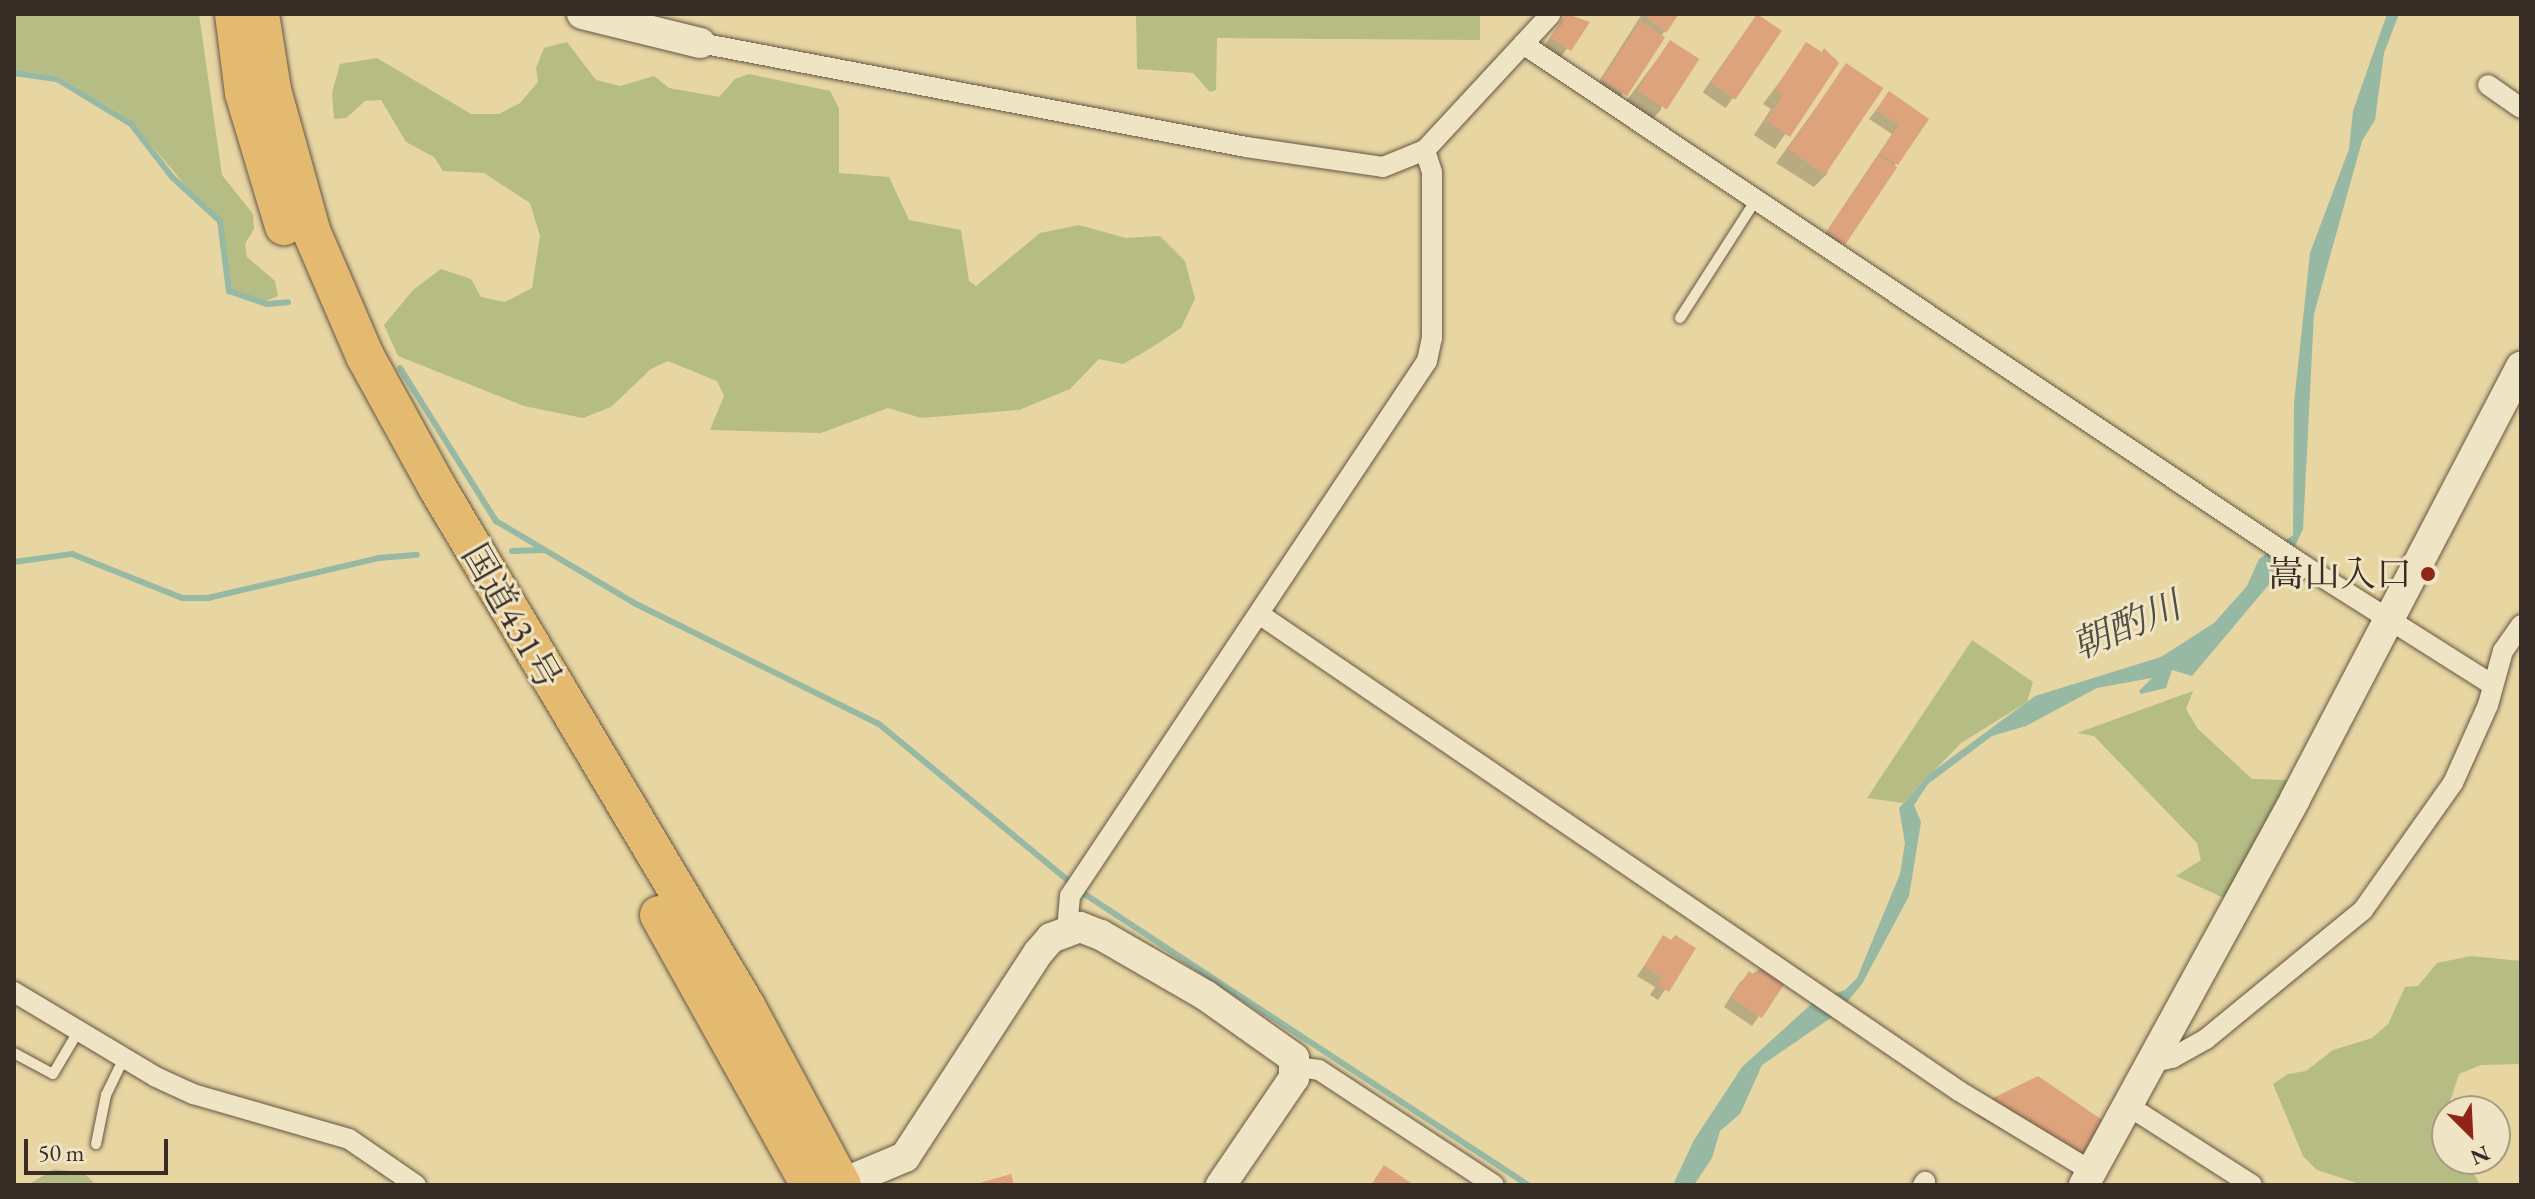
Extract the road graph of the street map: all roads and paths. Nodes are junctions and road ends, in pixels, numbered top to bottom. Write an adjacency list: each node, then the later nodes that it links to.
1 (234, 14): 28 (highway, 国道431号)
2 (260, 14): 28 (highway, 国道431号)
3 (582, 14): 5 (street)
4 (1551, 14): 6 (street)
5 (700, 43): 9 (street)
6 (1523, 44): 9 (street); 10 (street)
7 (2488, 85): 8 (street)
8 (2521, 108)
9 (1425, 150): 13 (street)
10 (1758, 197): 11 (lane); 14 (street)
11 (1680, 318)
12 (2521, 367): 14 (street)
13 (1259, 614): 17 (street); 26 (street)
14 (2388, 618): 16 (street); 22 (street)
15 (2521, 625): 16 (street)
16 (2490, 683): 22 (street)
17 (1067, 930): 23 (street); 28 (street)
18 (14, 992): 19 (street)
19 (79, 1030): 20 (lane); 21 (street)
20 (14, 1053)
21 (124, 1058): 25 (lane); 27 (street)
22 (2150, 1063): 24 (street)
23 (1296, 1067): 29 (street); 30 (street)
24 (2127, 1105): 26 (street); 31 (street)
25 (96, 1144)
26 (2087, 1178)
27 (416, 1185)
28 (833, 1185)
29 (1221, 1185)
30 (1494, 1185)
31 (2252, 1185)

